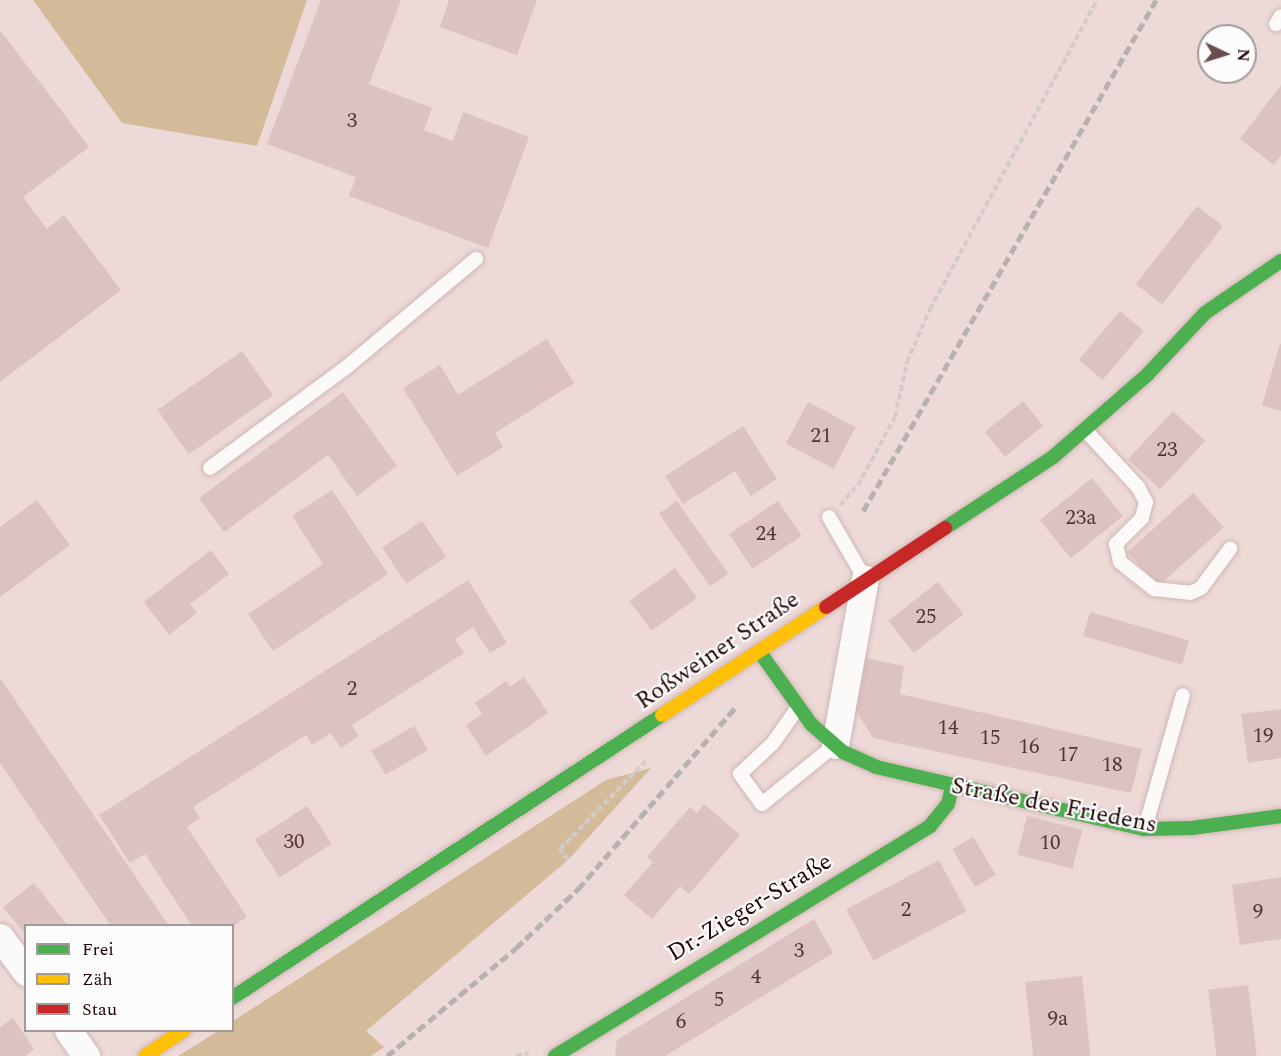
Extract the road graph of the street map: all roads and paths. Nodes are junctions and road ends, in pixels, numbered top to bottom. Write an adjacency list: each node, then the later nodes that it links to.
1 (1097, 0): 6 (path)
2 (476, 259): 5 (lane)
3 (1281, 261): 4 (main road, Roßweiner Straße)
4 (1085, 430): 7 (lane); 8 (main road, Roßweiner Straße)
5 (210, 468)
6 (829, 517): 8 (lane)
7 (1230, 549)
8 (865, 579): 9 (main road, Roßweiner Straße); 12 (street)
9 (759, 651): 11 (main road, Straße des Friedens); 20 (main road, Roßweiner Straße)
10 (1183, 695): 16 (lane)
11 (797, 709): 12 (main road, Straße des Friedens); 12 (lane)
12 (835, 745): 14 (main road, Straße des Friedens)
13 (649, 757): 17 (path)
14 (952, 786): 16 (main road, Straße des Friedens); 23 (main road, Dr.-Zieger-Straße)
15 (1281, 816): 16 (main road, Straße des Friedens)
16 (1145, 829)
17 (568, 860)
18 (0, 937): 19 (street)
19 (24, 969)
20 (234, 998)
21 (69, 1032): 24 (street)
22 (181, 1032): 25 (main road)
23 (569, 1052)
24 (86, 1056)
25 (145, 1056)

